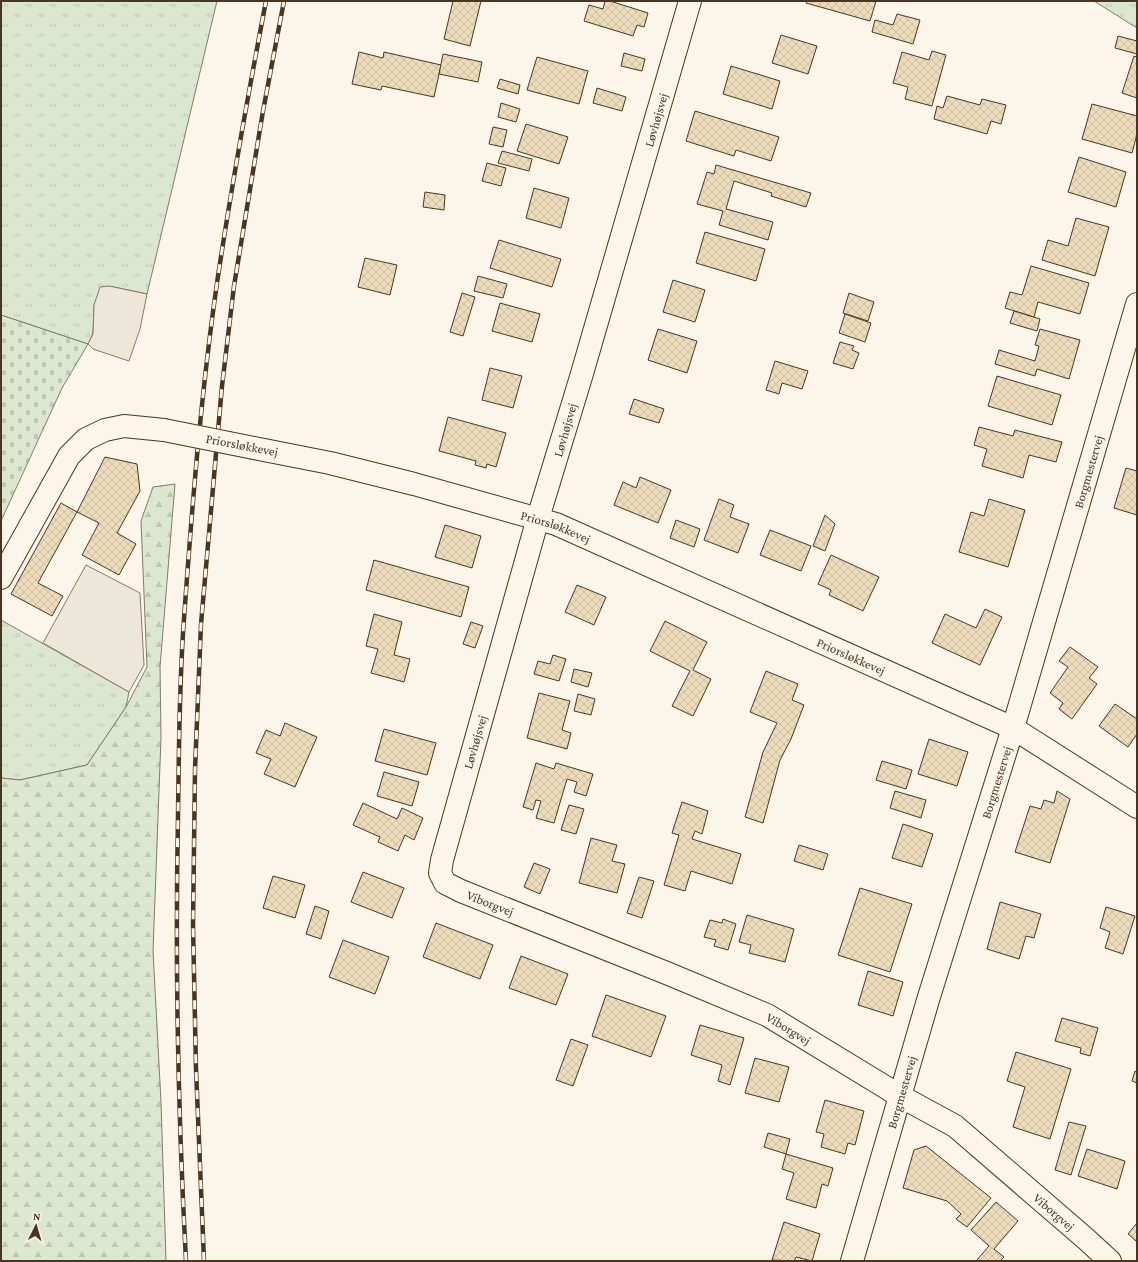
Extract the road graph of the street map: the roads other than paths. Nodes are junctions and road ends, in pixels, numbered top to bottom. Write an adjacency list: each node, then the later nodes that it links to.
1 (690, 1): 3 (street, Løvhøjsvej)
2 (1137, 304): 5 (street, Borgmestervej)
3 (538, 518): 4 (street, Priorsløkkevej, bridge); 5 (street, Priorsløkkevej); 7 (street, Løvhøjsvej)
4 (1, 578)
5 (1013, 728): 6 (street, Priorsløkkevej); 8 (street, Borgmestervej)
6 (1137, 807)
7 (442, 860): 8 (street, Viborgvej)
8 (900, 1096): 9 (street, Borgmestervej); 10 (street, Viborgvej)
9 (852, 1261)
10 (1110, 1261)

